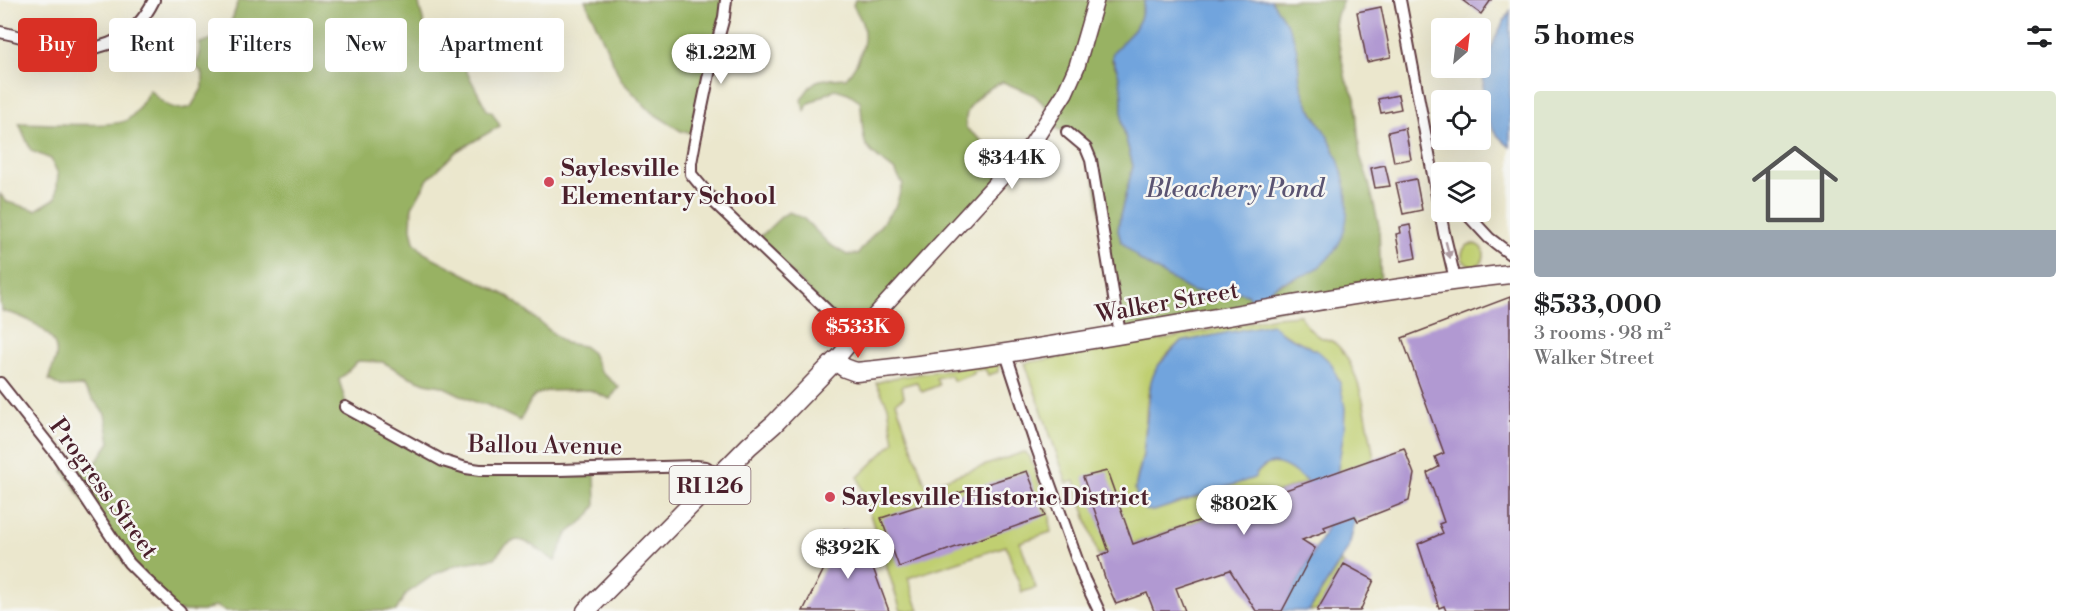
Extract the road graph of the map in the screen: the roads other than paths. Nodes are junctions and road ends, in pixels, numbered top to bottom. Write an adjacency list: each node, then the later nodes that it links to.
1 (154, 0): 5 (street)
2 (1096, 0): 14 (main road, RI 126)
3 (1400, 0): 7 (street)
4 (730, 2): 14 (street)
5 (0, 32)
6 (1067, 132): 13 (street)
7 (1434, 162)
8 (1443, 222): 12 (street, one-way to 12)
9 (1474, 222): 10 (street)
10 (1510, 254)
11 (1510, 274): 12 (main road, Walker Street)
12 (1455, 279): 13 (main road, Walker Street)
13 (1120, 334): 15 (main road, Walker Street)
14 (855, 337): 16 (main road, RI 126)
15 (1006, 354): 16 (main road, Walker Street); 22 (street)
16 (835, 361): 19 (main road, RI 126)
17 (0, 383): 20 (street, Progress Street)
18 (345, 407): 19 (street, Ballou Avenue)
19 (719, 476): 21 (main road, RI 126)
20 (180, 611)
21 (586, 611)
22 (1099, 611)

